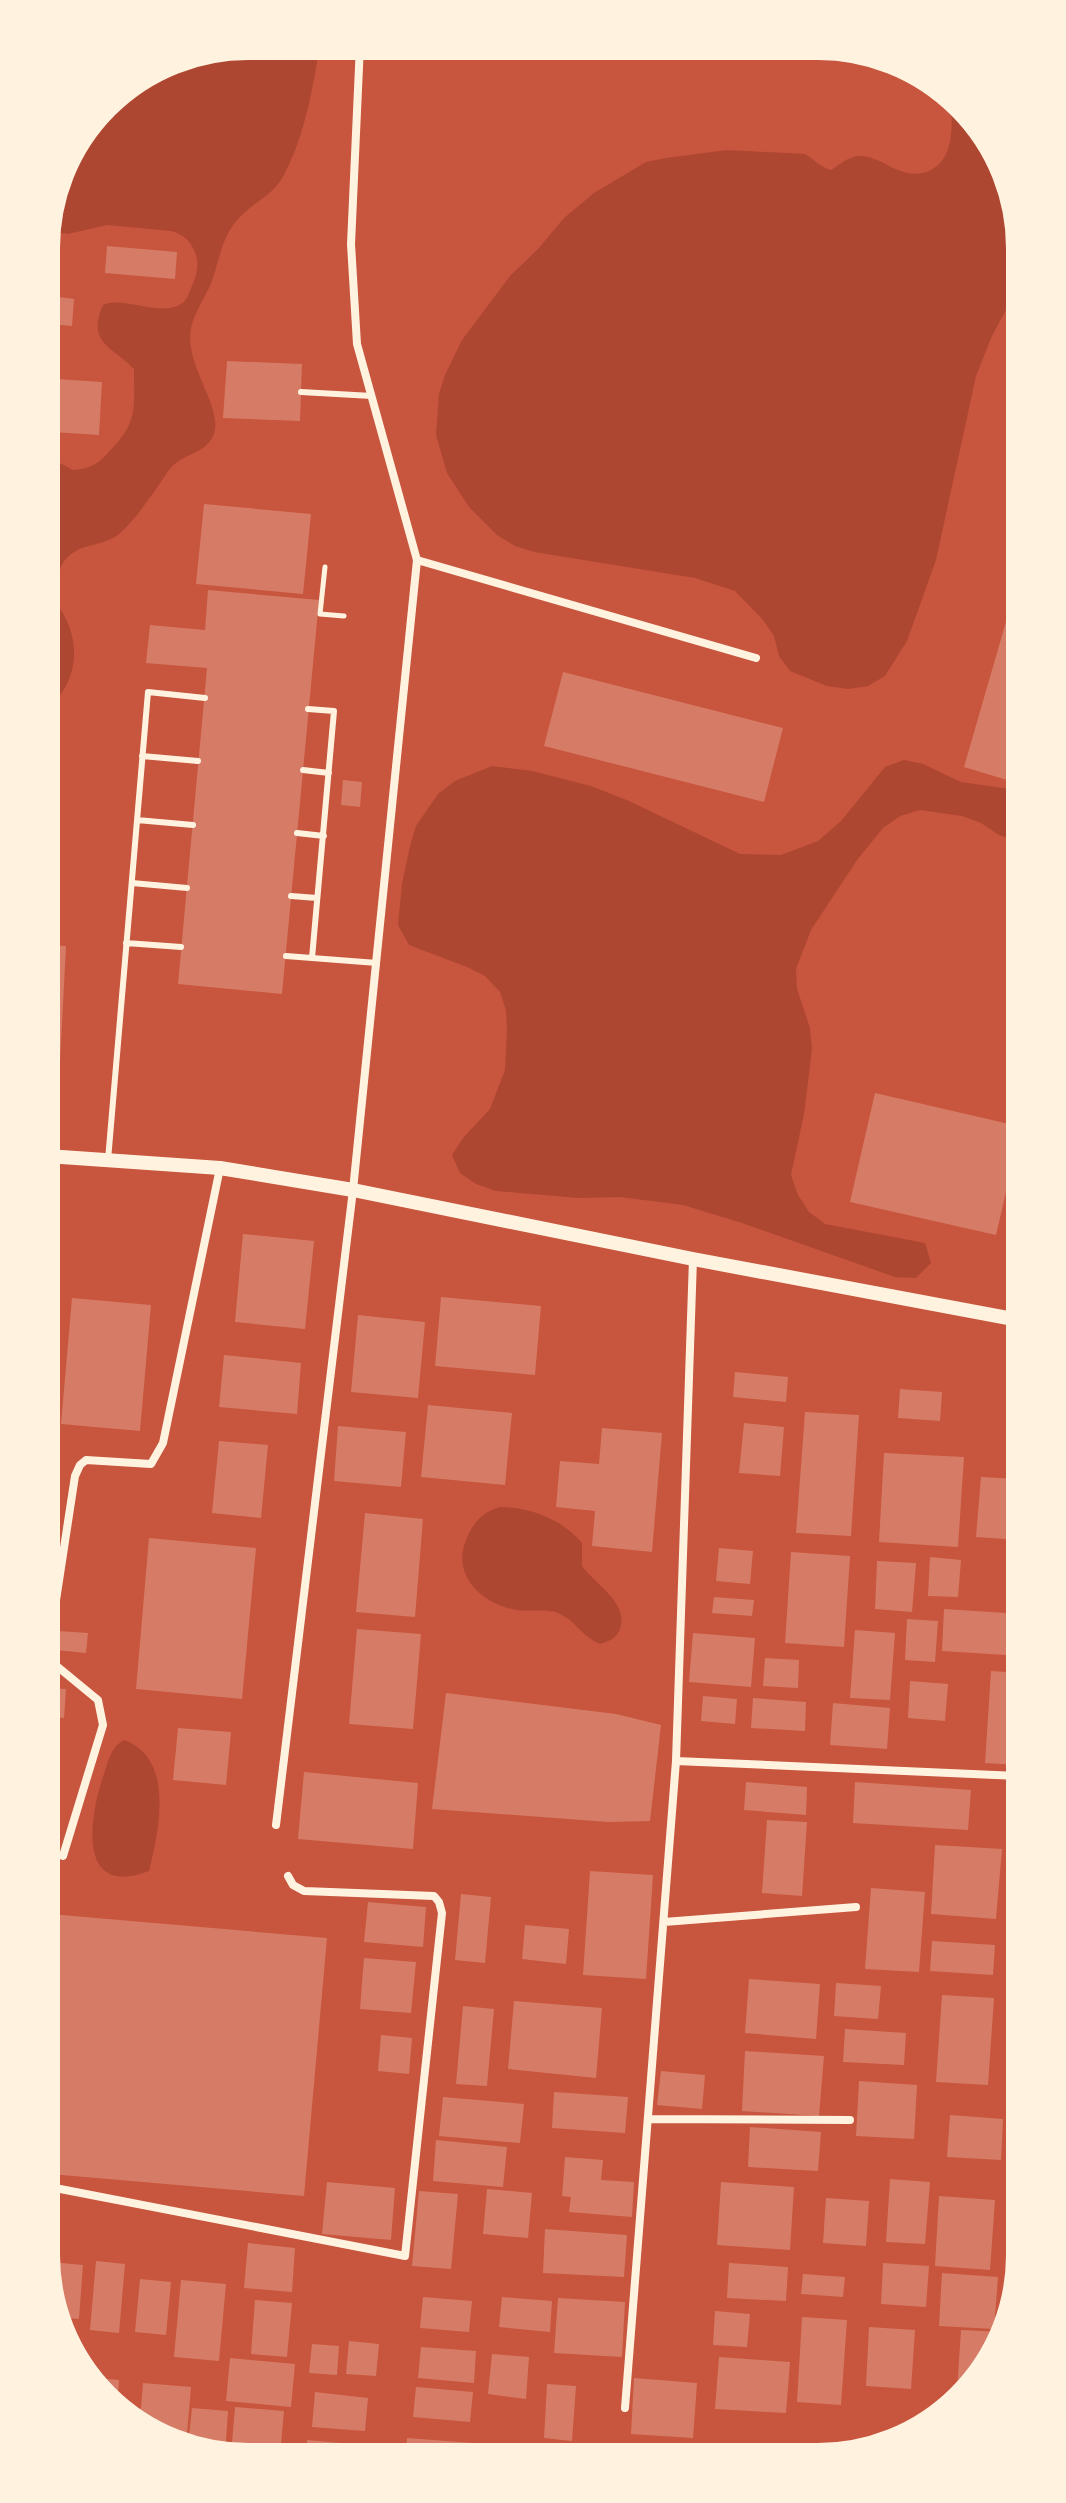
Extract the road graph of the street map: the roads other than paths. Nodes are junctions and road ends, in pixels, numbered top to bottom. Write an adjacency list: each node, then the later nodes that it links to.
1 (359, 58): 3 (street)
2 (301, 392): 3 (lane)
3 (372, 396): 4 (street)
4 (417, 560): 5 (street); 24 (street)
5 (756, 658)
6 (205, 698): 8 (lane)
7 (308, 709): 11 (lane)
8 (142, 756): 9 (lane); 12 (lane)
9 (198, 761)
10 (303, 770): 11 (lane)
11 (329, 773): 15 (lane)
12 (137, 820): 13 (lane); 16 (lane)
13 (193, 825)
14 (297, 833): 15 (lane)
15 (324, 836): 19 (lane)
16 (132, 883): 17 (lane); 20 (lane)
17 (187, 888)
18 (291, 896): 19 (lane)
19 (317, 898): 23 (lane)
20 (126, 943): 21 (lane); 26 (lane)
21 (181, 947)
22 (286, 956): 23 (lane)
23 (312, 958): 24 (lane)
24 (377, 963): 28 (street)
25 (58, 1157): 26 (street)
26 (108, 1160): 27 (street)
27 (220, 1168): 28 (street); 31 (street)
28 (353, 1190): 29 (street); 35 (street)
29 (693, 1259): 30 (street); 33 (street)
30 (1008, 1318)
31 (58, 1587)
32 (58, 1667): 36 (street)
33 (676, 1761): 34 (street); 39 (street)
34 (1008, 1775)
35 (276, 1825)
36 (63, 1856)
37 (288, 1876): 42 (street)
38 (856, 1907): 39 (street)
39 (664, 1922): 40 (street)
40 (648, 2119): 41 (street); 43 (street)
41 (850, 2120)
42 (58, 2189)
43 (625, 2408)

